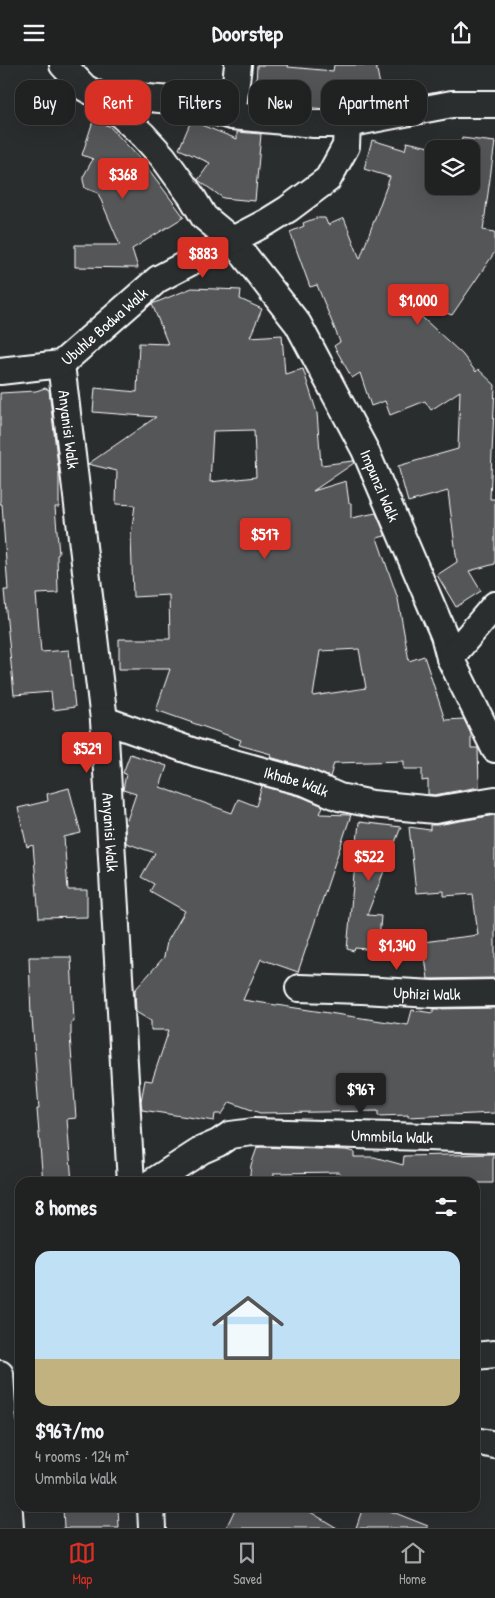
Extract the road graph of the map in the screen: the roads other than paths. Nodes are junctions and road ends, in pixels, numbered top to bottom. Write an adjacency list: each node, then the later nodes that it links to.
1 (63, 65): 4 (street, Impunzi Walk)
2 (238, 65): 3 (street)
3 (236, 80)
4 (85, 89)
5 (495, 104): 6 (street)
6 (427, 109)
7 (239, 117): 8 (street)
8 (321, 124)
9 (131, 125): 11 (street, Impunzi Walk)
10 (347, 125): 11 (street, Ubuhle Bodwa Walk)
11 (233, 241): 12 (street, Ubuhle Bodwa Walk); 15 (street, Impunzi Walk)
12 (61, 364): 13 (street, Ubuhle Bodwa Walk); 16 (street, Anyanisi Walk)
13 (0, 371)
14 (495, 605): 15 (street)
15 (450, 658): 17 (street, Impunzi Walk)
16 (104, 720): 18 (street, Ikhabe Walk); 22 (street, Anyanisi Walk)
17 (495, 749)
18 (495, 800)
19 (299, 988): 20 (street, Uphizi Walk)
20 (495, 993)
21 (495, 1139): 23 (street, Ummbila Walk)
22 (131, 1177)
23 (160, 1177)
24 (495, 1354): 25 (street)
25 (480, 1356)
26 (0, 1374): 30 (street)
27 (480, 1442): 28 (street)
28 (495, 1445)
29 (150, 1512): 31 (street)
30 (10, 1528)
31 (152, 1528)

